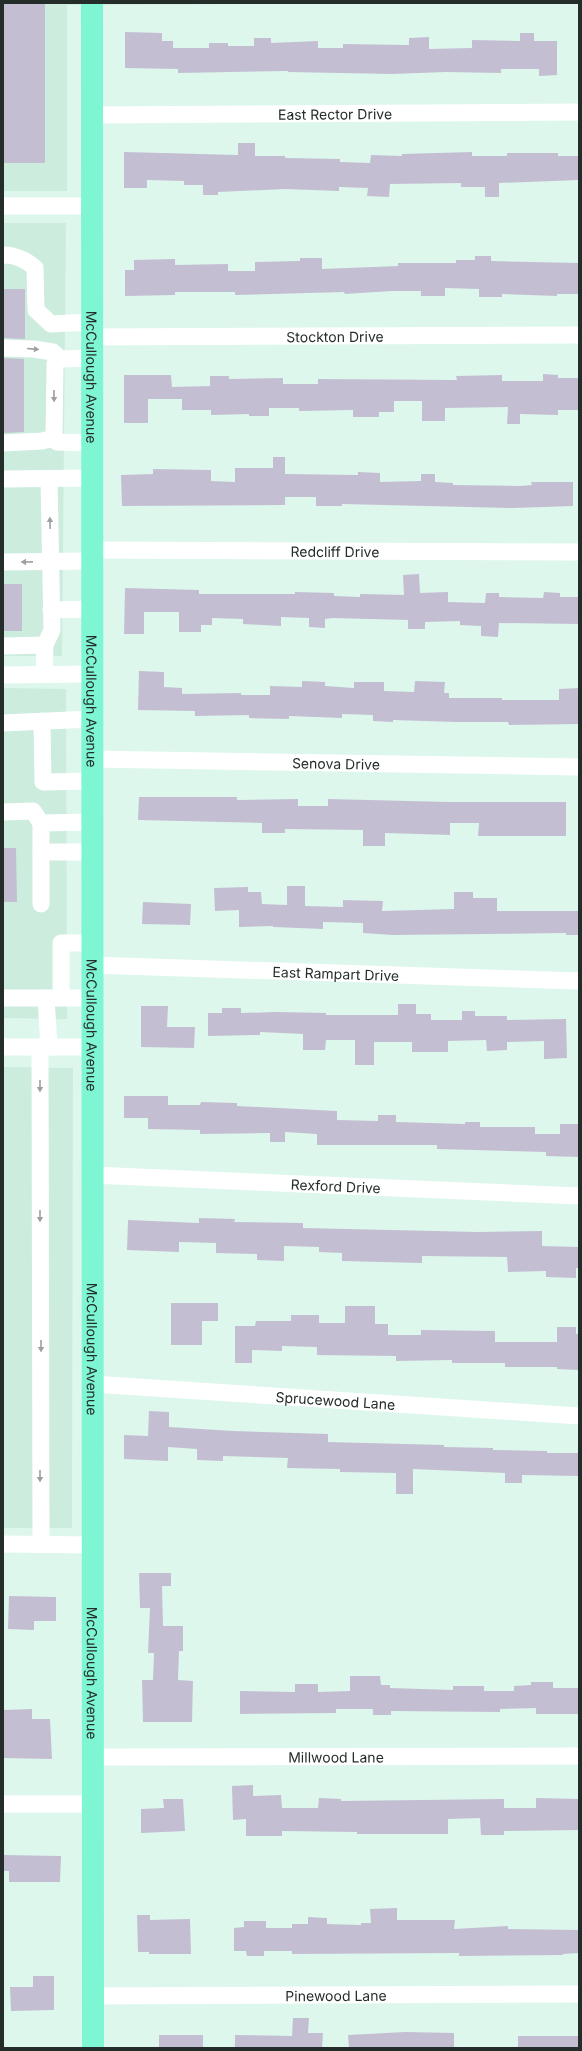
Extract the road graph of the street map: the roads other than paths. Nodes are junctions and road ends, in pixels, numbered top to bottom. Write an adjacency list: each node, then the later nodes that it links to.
1 (92, 3): 3 (main road, McCullough Avenue)
2 (579, 112): 3 (street, East Rector Drive)
3 (92, 115): 5 (main road, McCullough Avenue)
4 (3, 206): 5 (street)
5 (92, 206): 8 (main road, McCullough Avenue)
6 (3, 255): 8 (street)
7 (579, 335): 8 (street, Stockton Drive)
8 (92, 339): 10 (street); 13 (main road, McCullough Avenue)
9 (3, 348): 10 (street, one-way to 10)
10 (60, 359): 11 (street, one-way to 11)
11 (54, 438): 12 (street); 13 (street)
12 (3, 443)
13 (92, 443): 14 (main road, McCullough Avenue)
14 (92, 478): 16 (street); 18 (main road, McCullough Avenue)
15 (3, 479): 16 (street)
16 (49, 479): 20 (street, one-way to 16)
17 (579, 552): 18 (street, Redcliff Drive)
18 (92, 555): 20 (street, Redcliff Drive); 21 (main road, McCullough Avenue)
19 (3, 562): 20 (street, Redcliff Drive, one-way to 19)
20 (50, 562): 22 (street)
21 (92, 609): 22 (street); 26 (main road, McCullough Avenue)
22 (52, 610): 23 (street)
23 (45, 645): 24 (street); 25 (street)
24 (3, 646)
25 (44, 674): 26 (street); 27 (street)
26 (92, 674): 28 (main road, McCullough Avenue)
27 (3, 675)
28 (92, 719): 29 (street); 31 (main road, McCullough Avenue)
29 (42, 721): 30 (street); 33 (street)
30 (3, 723)
31 (92, 759): 32 (street, Senova Drive); 33 (main road, McCullough Avenue)
32 (579, 767)
33 (92, 781): 35 (main road, McCullough Avenue)
34 (3, 812): 36 (street)
35 (92, 822): 36 (street); 38 (main road, McCullough Avenue)
36 (42, 823): 37 (street)
37 (42, 852): 38 (street); 39 (street)
38 (92, 852): 40 (main road, McCullough Avenue)
39 (41, 904)
40 (92, 943): 41 (main road, McCullough Avenue); 44 (street)
41 (92, 965): 42 (street, East Rampart Drive); 45 (main road, McCullough Avenue)
42 (579, 981)
43 (3, 998): 44 (street)
44 (54, 998): 45 (street); 47 (street)
45 (92, 998): 48 (main road, McCullough Avenue)
46 (3, 1047): 47 (street)
47 (45, 1047): 48 (street); 54 (street, one-way to 54)
48 (92, 1047): 49 (main road, McCullough Avenue)
49 (92, 1174): 50 (street, Rexford Drive); 51 (main road, McCullough Avenue)
50 (579, 1196)
51 (92, 1384): 52 (street, Sprucewood Lane); 55 (main road, McCullough Avenue)
52 (579, 1416)
53 (3, 1544): 54 (street)
54 (40, 1544): 55 (street)
55 (92, 1545): 57 (main road, McCullough Avenue)
56 (579, 1756): 57 (street, Millwood Lane)
57 (93, 1757): 59 (main road, McCullough Avenue)
58 (3, 1804): 59 (street)
59 (93, 1804): 61 (main road, McCullough Avenue)
60 (579, 1994): 61 (street, Pinewood Lane)
61 (93, 1996): 62 (main road, McCullough Avenue)
62 (93, 2048)

